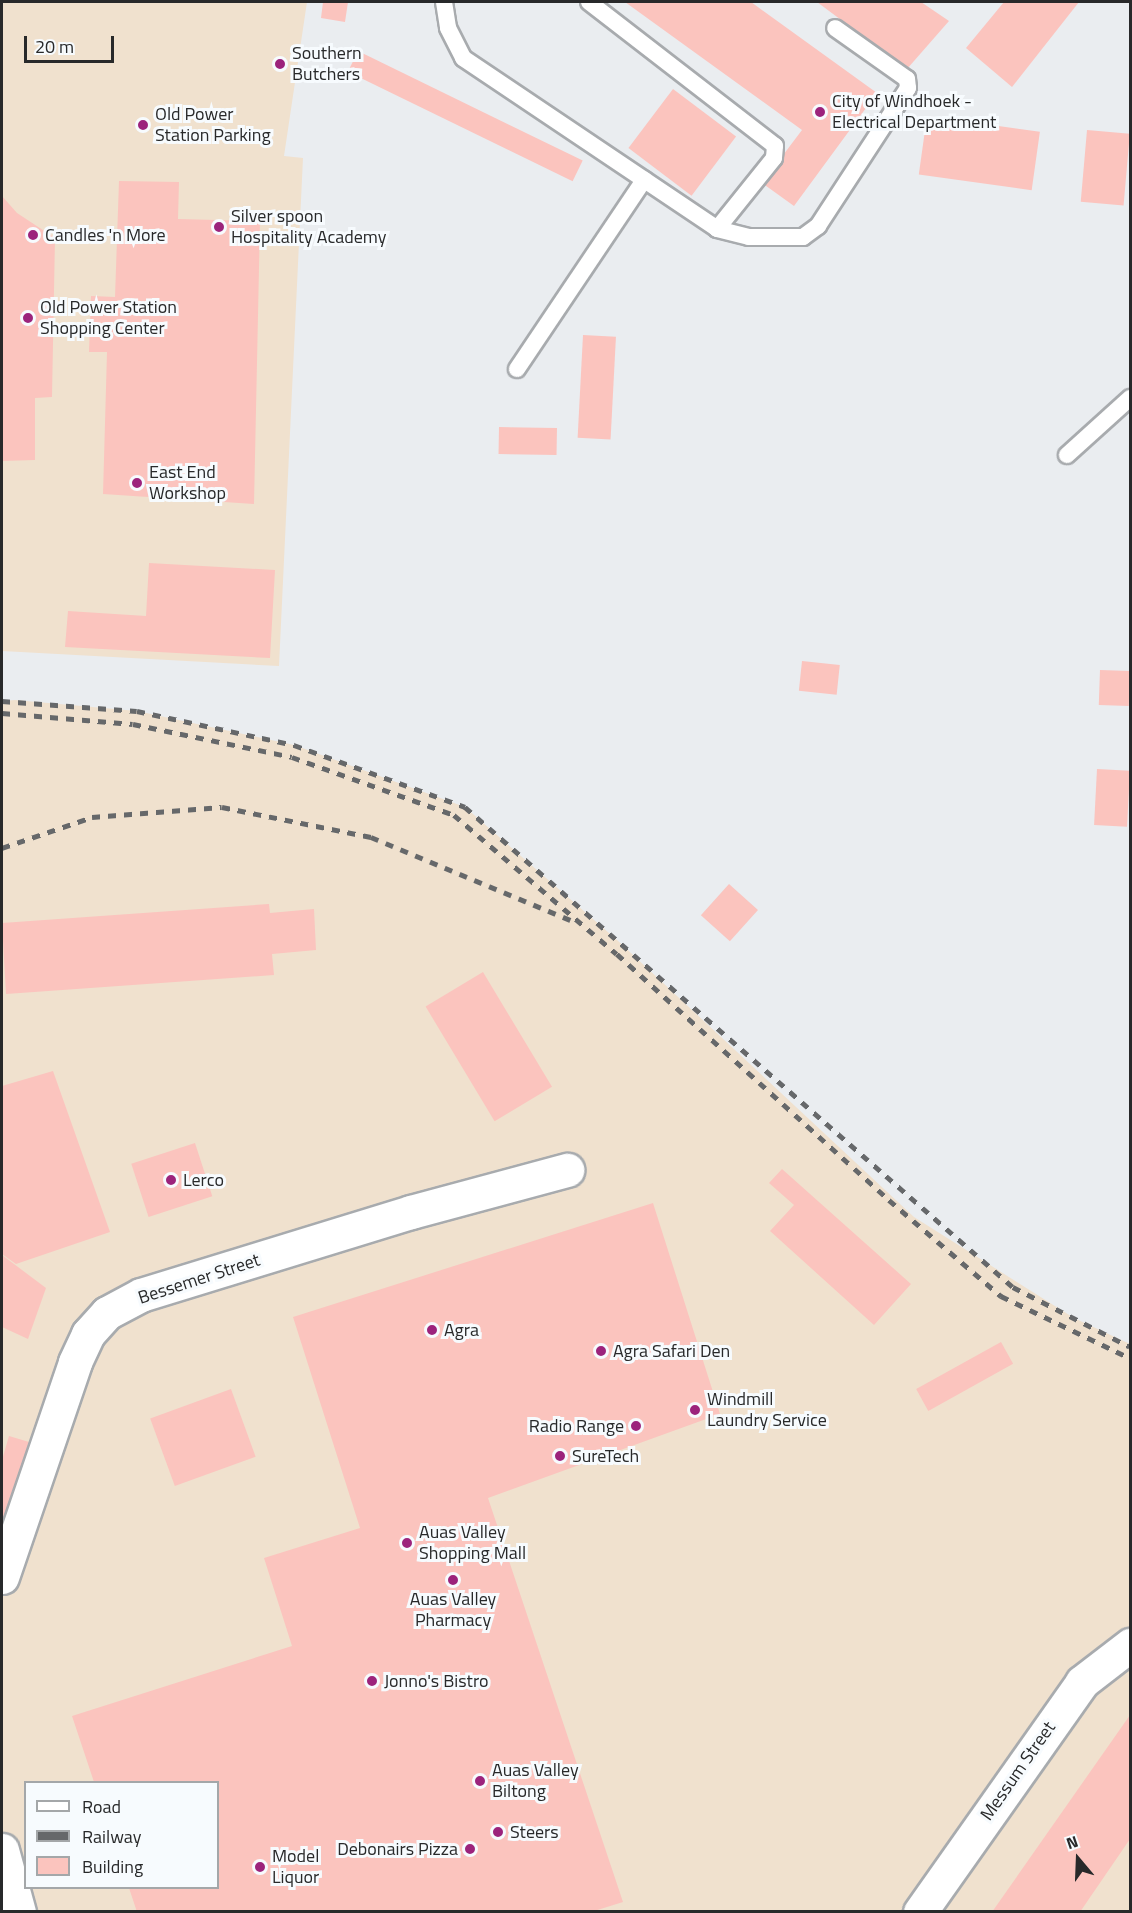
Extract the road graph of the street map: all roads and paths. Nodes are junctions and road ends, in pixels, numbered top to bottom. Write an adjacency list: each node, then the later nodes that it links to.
1 (444, 2): 4 (lane)
2 (589, 2): 5 (lane)
3 (835, 28): 5 (lane)
4 (644, 180): 5 (lane); 6 (lane)
5 (717, 229)
6 (517, 369)
7 (1131, 398): 8 (lane)
8 (1067, 455)
9 (567, 1170): 10 (street, Bessemer Street)
10 (2, 1577)
11 (1131, 1645): 14 (street, Messum Street)
12 (2, 1850): 13 (street)
13 (20, 1911)
14 (920, 1911)

